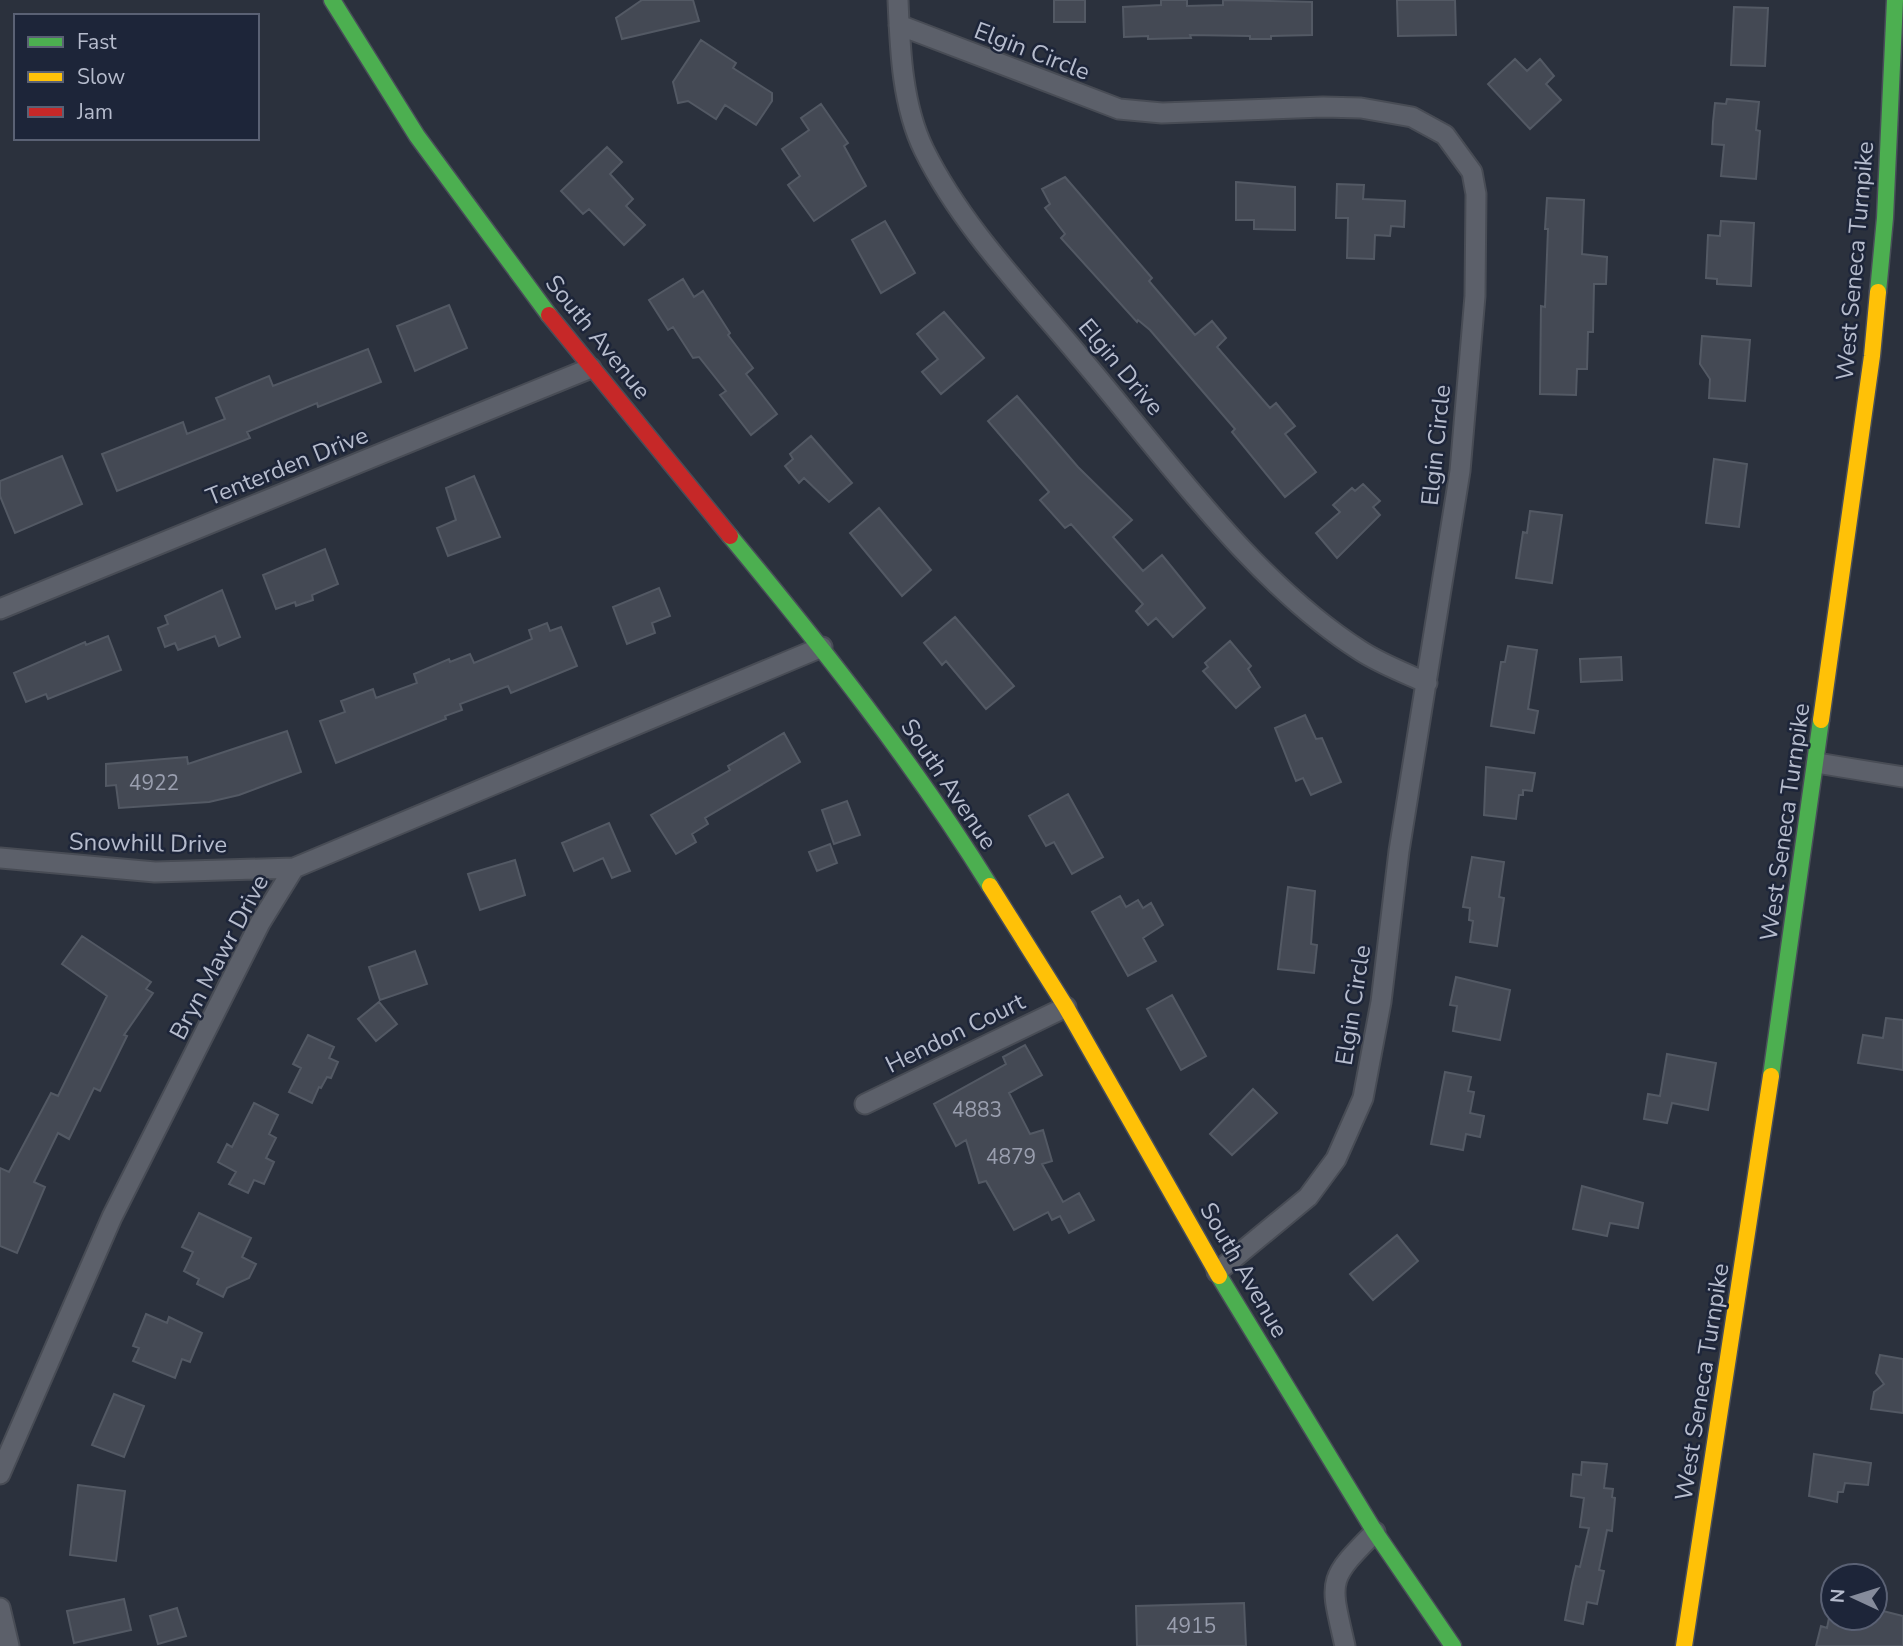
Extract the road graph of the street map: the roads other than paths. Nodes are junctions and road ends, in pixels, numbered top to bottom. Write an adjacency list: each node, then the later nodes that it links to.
1 (332, 0): 5 (main road, South Avenue)
2 (898, 0): 4 (street, Elgin Drive)
3 (1895, 0): 9 (main road, West Seneca Turnpike)
4 (899, 25): 8 (street, Elgin Drive); 8 (street, Elgin Circle)
5 (591, 368): 6 (street, Tenterden Drive); 7 (main road, South Avenue)
6 (0, 609)
7 (822, 647): 12 (street, Bryn Mawr Drive); 13 (main road, South Avenue)
8 (1427, 683): 15 (street, Elgin Circle)
9 (1817, 763): 10 (street); 22 (main road, West Seneca Turnpike)
10 (1903, 777)
11 (0, 858): 12 (street, Snowhill Drive)
12 (295, 868): 16 (street, Bryn Mawr Drive)
13 (1066, 1007): 14 (street, Hendon Court); 15 (main road, South Avenue)
14 (864, 1104)
15 (1217, 1272): 17 (main road, South Avenue)
16 (0, 1474)
17 (1375, 1532): 20 (street); 21 (main road, South Avenue)
18 (0, 1608): 19 (street)
19 (9, 1646)
20 (1345, 1646)
21 (1453, 1646)
22 (1684, 1646)

